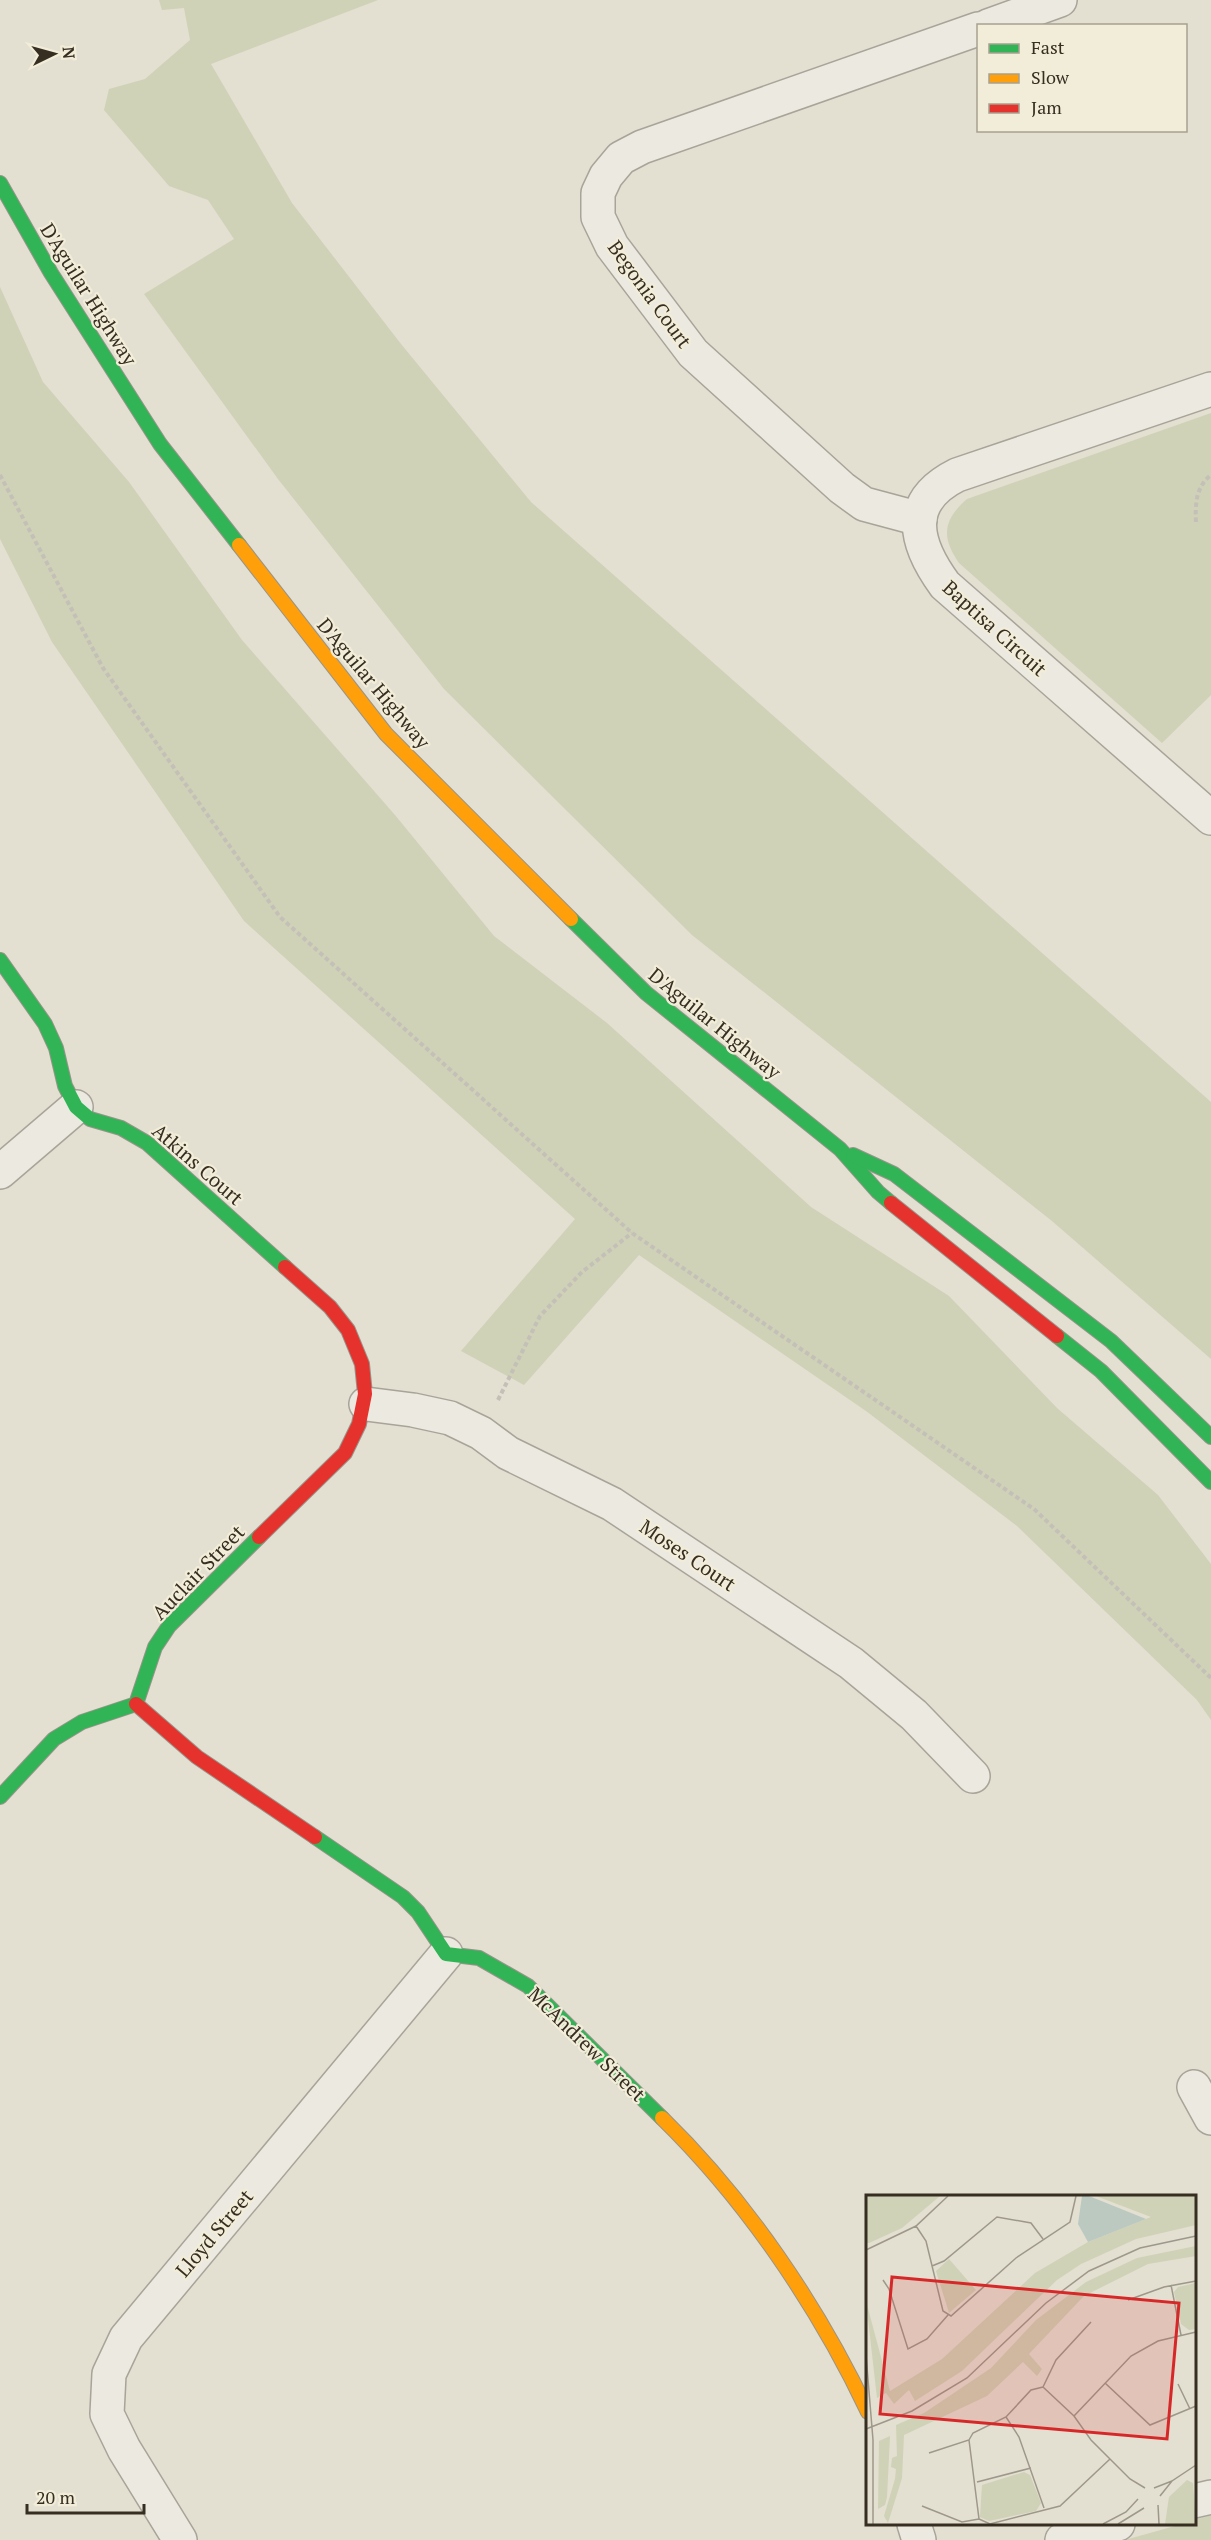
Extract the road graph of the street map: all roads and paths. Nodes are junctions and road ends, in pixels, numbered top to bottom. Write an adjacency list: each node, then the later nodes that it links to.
1 (1060, 0): 2 (street)
2 (994, 24)
3 (977, 29): 8 (street, Begonia Court)
4 (0, 183): 13 (main road, D'Aguilar Highway)
5 (1211, 389): 8 (street)
6 (0, 475): 15 (path)
7 (1211, 475): 9 (path)
8 (920, 519): 10 (street, Baptisa Circuit)
9 (1196, 522)
10 (1211, 818)
11 (0, 960): 12 (main road)
12 (76, 1107): 14 (street); 16 (main road, Atkins Court)
13 (840, 1149): 18 (main road, D'Aguilar Highway); 19 (main road, D'Aguilar Highway)
14 (0, 1172)
15 (632, 1233): 17 (path); 20 (path)
16 (366, 1404): 17 (street, Moses Court); 21 (main road, Auclair Street)
17 (481, 1433): 22 (street, Moses Court)
18 (1211, 1437)
19 (1211, 1482)
20 (1211, 1678)
21 (136, 1704): 23 (main road); 24 (main road)
22 (973, 1776)
23 (0, 1797)
24 (446, 1954): 27 (main road, McAndrew Street); 32 (street, Lloyd Street)
25 (1194, 2087): 26 (street)
26 (1211, 2118)
27 (866, 2410)
28 (1211, 2497): 29 (street)
29 (1196, 2501)
30 (915, 2525): 33 (street)
31 (1111, 2525): 34 (street)
32 (180, 2540)
33 (919, 2540)
34 (1062, 2540)

